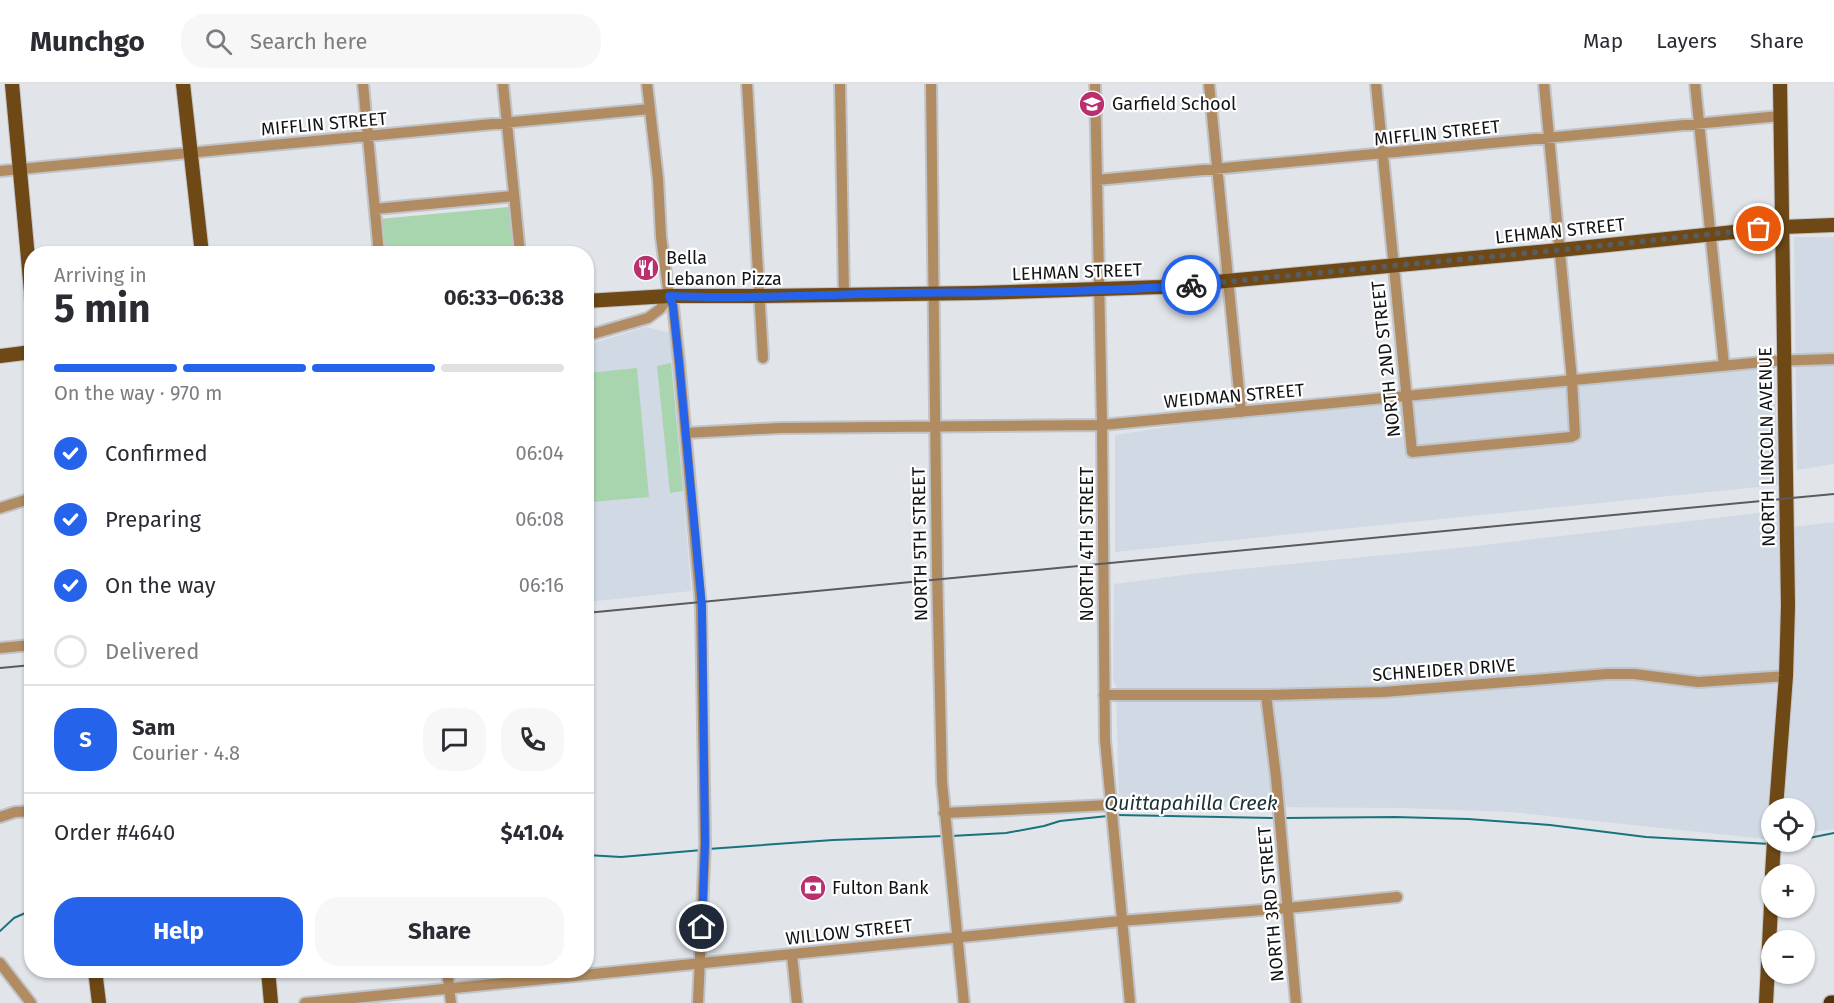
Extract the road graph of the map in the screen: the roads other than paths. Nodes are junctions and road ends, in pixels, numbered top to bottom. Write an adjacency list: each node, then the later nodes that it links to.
1 (12, 84): 23 (main road)
2 (183, 84): 21 (main road)
3 (363, 84): 19 (street)
4 (503, 84): 17 (street)
5 (647, 84): 15 (street)
6 (747, 84): 43 (street)
7 (840, 84): 41 (street)
8 (931, 84): 40 (street, NORTH 5TH STREET)
9 (1095, 84): 26 (street, NORTH 4TH STREET)
10 (1209, 84): 24 (street)
11 (1376, 84): 22 (street, NORTH 2ND STREET)
12 (1695, 84): 18 (street)
13 (1780, 84): 16 (main road, NORTH LINCOLN AVENUE)
14 (1545, 89): 20 (street)
15 (650, 109): 17 (street, MIFFLIN STREET); 42 (street)
16 (1780, 116): 18 (street, MIFFLIN STREET); 30 (main road, NORTH LINCOLN AVENUE)
17 (507, 123): 19 (street, MIFFLIN STREET); 27 (street)
18 (1700, 123): 20 (street, MIFFLIN STREET); 31 (street)
19 (367, 136): 21 (street, MIFFLIN STREET); 28 (street)
20 (1549, 138): 22 (street, MIFFLIN STREET); 36 (street)
21 (191, 153): 23 (street, MIFFLIN STREET); 33 (main road)
22 (1383, 155): 24 (street, MIFFLIN STREET); 37 (street, NORTH 2ND STREET)
23 (20, 169): 25 (street, MIFFLIN STREET); 32 (main road)
24 (1217, 170): 26 (street, MIFFLIN STREET); 38 (street)
25 (0, 171)
26 (1097, 180): 39 (street, NORTH 4TH STREET)
27 (514, 196): 28 (street); 35 (street)
28 (375, 208): 34 (street)
29 (1834, 225): 30 (main road, LEHMAN STREET)
30 (1782, 227): 31 (main road, LEHMAN STREET); 49 (main road, NORTH LINCOLN AVENUE)
31 (1710, 233): 36 (main road, LEHMAN STREET); 51 (street)
32 (27, 246)
33 (201, 246)
34 (378, 246)
35 (519, 246)
36 (1560, 250): 37 (main road, LEHMAN STREET); 52 (street)
37 (1394, 264): 38 (main road, LEHMAN STREET); 53 (street, NORTH 2ND STREET)
38 (1228, 282): 39 (main road, LEHMAN STREET); 54 (street)
39 (1100, 290): 40 (main road, LEHMAN STREET); 55 (street, NORTH 4TH STREET)
40 (934, 293): 41 (main road, LEHMAN STREET); 56 (street, NORTH 5TH STREET)
41 (844, 294): 43 (main road, LEHMAN STREET)
42 (669, 296): 43 (main road, LEHMAN STREET); 44 (main road, LEHMAN STREET); 45 (street); 57 (street)
43 (759, 297): 48 (street)
44 (594, 301)
45 (594, 334)
46 (24, 353): 47 (main road)
47 (0, 356)
48 (763, 358)
49 (1783, 360): 50 (street, WEIDMAN STREET); 51 (street, WEIDMAN STREET); 62 (main road, NORTH LINCOLN AVENUE)
50 (1834, 360)
51 (1724, 365): 52 (street, WEIDMAN STREET)
52 (1572, 380): 53 (street, WEIDMAN STREET); 53 (street, NORTH 2ND STREET)
53 (1407, 396): 54 (street, WEIDMAN STREET)
54 (1241, 412): 55 (street, WEIDMAN STREET)
55 (1102, 425): 56 (street, WEIDMAN STREET); 63 (street, NORTH 4TH STREET)
56 (935, 426): 57 (street, WEIDMAN STREET); 68 (street, NORTH 5TH STREET)
57 (686, 433): 77 (street)
58 (24, 500): 59 (street)
59 (0, 508)
60 (24, 646): 61 (street)
61 (0, 648)
62 (1786, 676): 64 (street, SCHNEIDER DRIVE); 65 (main road, NORTH LINCOLN AVENUE)
63 (1104, 695): 64 (street, SCHNEIDER DRIVE); 67 (street, NORTH 4TH STREET)
64 (1266, 695): 71 (street, NORTH 3RD STREET)
65 (1777, 798)
66 (24, 811): 69 (street)
67 (1111, 812): 68 (street); 73 (street, NORTH 4TH STREET)
68 (944, 813): 74 (street, NORTH 5TH STREET)
69 (0, 817)
70 (1397, 897): 71 (street, WILLOW STREET)
71 (1288, 908): 73 (street, WILLOW STREET); 93 (street, NORTH 3RD STREET)
72 (1770, 918): 94 (main road)
73 (1121, 921): 74 (street, WILLOW STREET); 92 (street, NORTH 4TH STREET)
74 (957, 938): 75 (street, WILLOW STREET); 91 (street, NORTH 5TH STREET)
75 (792, 955): 77 (street, WILLOW STREET); 90 (street)
76 (0, 963): 84 (street)
77 (701, 965): 78 (street, WILLOW STREET); 89 (street)
78 (594, 975)
79 (96, 978): 85 (main road)
80 (269, 978): 86 (main road)
81 (448, 978): 83 (street)
82 (564, 978): 83 (street, WILLOW STREET)
83 (449, 989): 87 (street, WILLOW STREET); 88 (street)
84 (31, 1003)
85 (99, 1003)
86 (272, 1003)
87 (305, 1003)
88 (451, 1003)
89 (699, 1003)
90 (797, 1003)
91 (964, 1003)
92 (1130, 1003)
93 (1296, 1003)
94 (1766, 1003)

